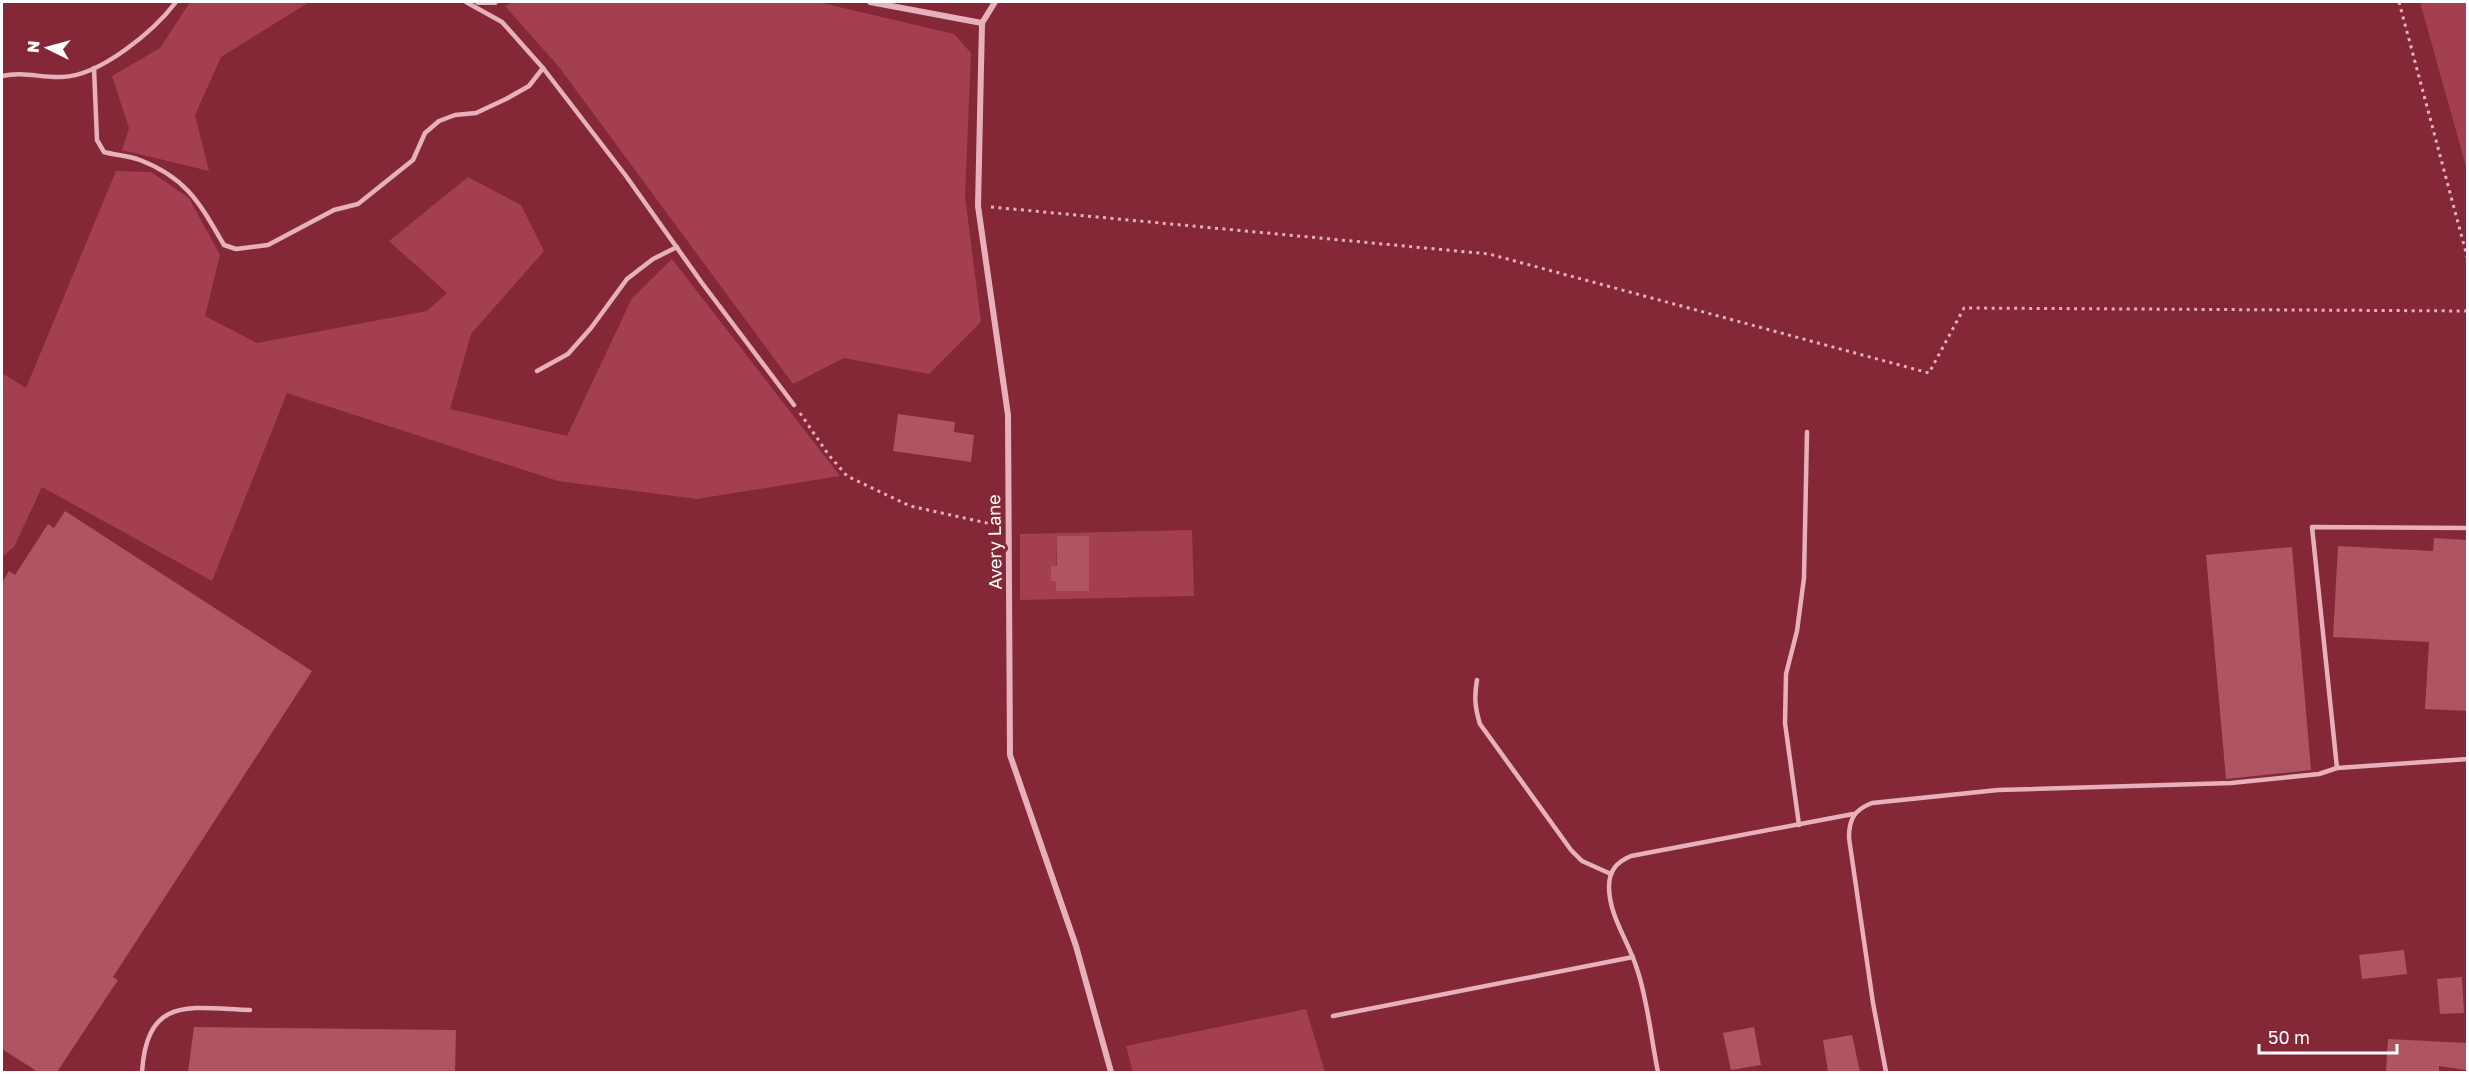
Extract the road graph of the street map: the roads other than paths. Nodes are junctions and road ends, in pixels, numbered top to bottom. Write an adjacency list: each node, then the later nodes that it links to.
1 (176, 2): 8 (lane)
2 (466, 2): 9 (lane)
3 (478, 2): 4 (street)
4 (495, 2)
5 (870, 2): 7 (street)
6 (995, 2): 7 (street)
7 (982, 23): 26 (street, Avery Lane)
8 (94, 68): 9 (lane); 10 (lane)
9 (543, 68): 11 (lane)
10 (2, 76)
11 (677, 248): 12 (lane); 13 (lane)
12 (537, 370)
13 (794, 405)
14 (1807, 432): 20 (lane)
15 (2468, 528): 18 (lane)
16 (1477, 680): 21 (lane)
17 (2468, 759): 18 (lane)
18 (2337, 768): 19 (lane)
19 (1853, 814): 20 (lane); 28 (lane)
20 (1799, 825): 21 (lane)
21 (1611, 874): 22 (lane)
22 (1633, 957): 24 (lane); 27 (lane)
23 (250, 1010): 25 (lane)
24 (1333, 1016)
25 (142, 1072)
26 (1111, 1072)
27 (1658, 1072)
28 (1886, 1072)

